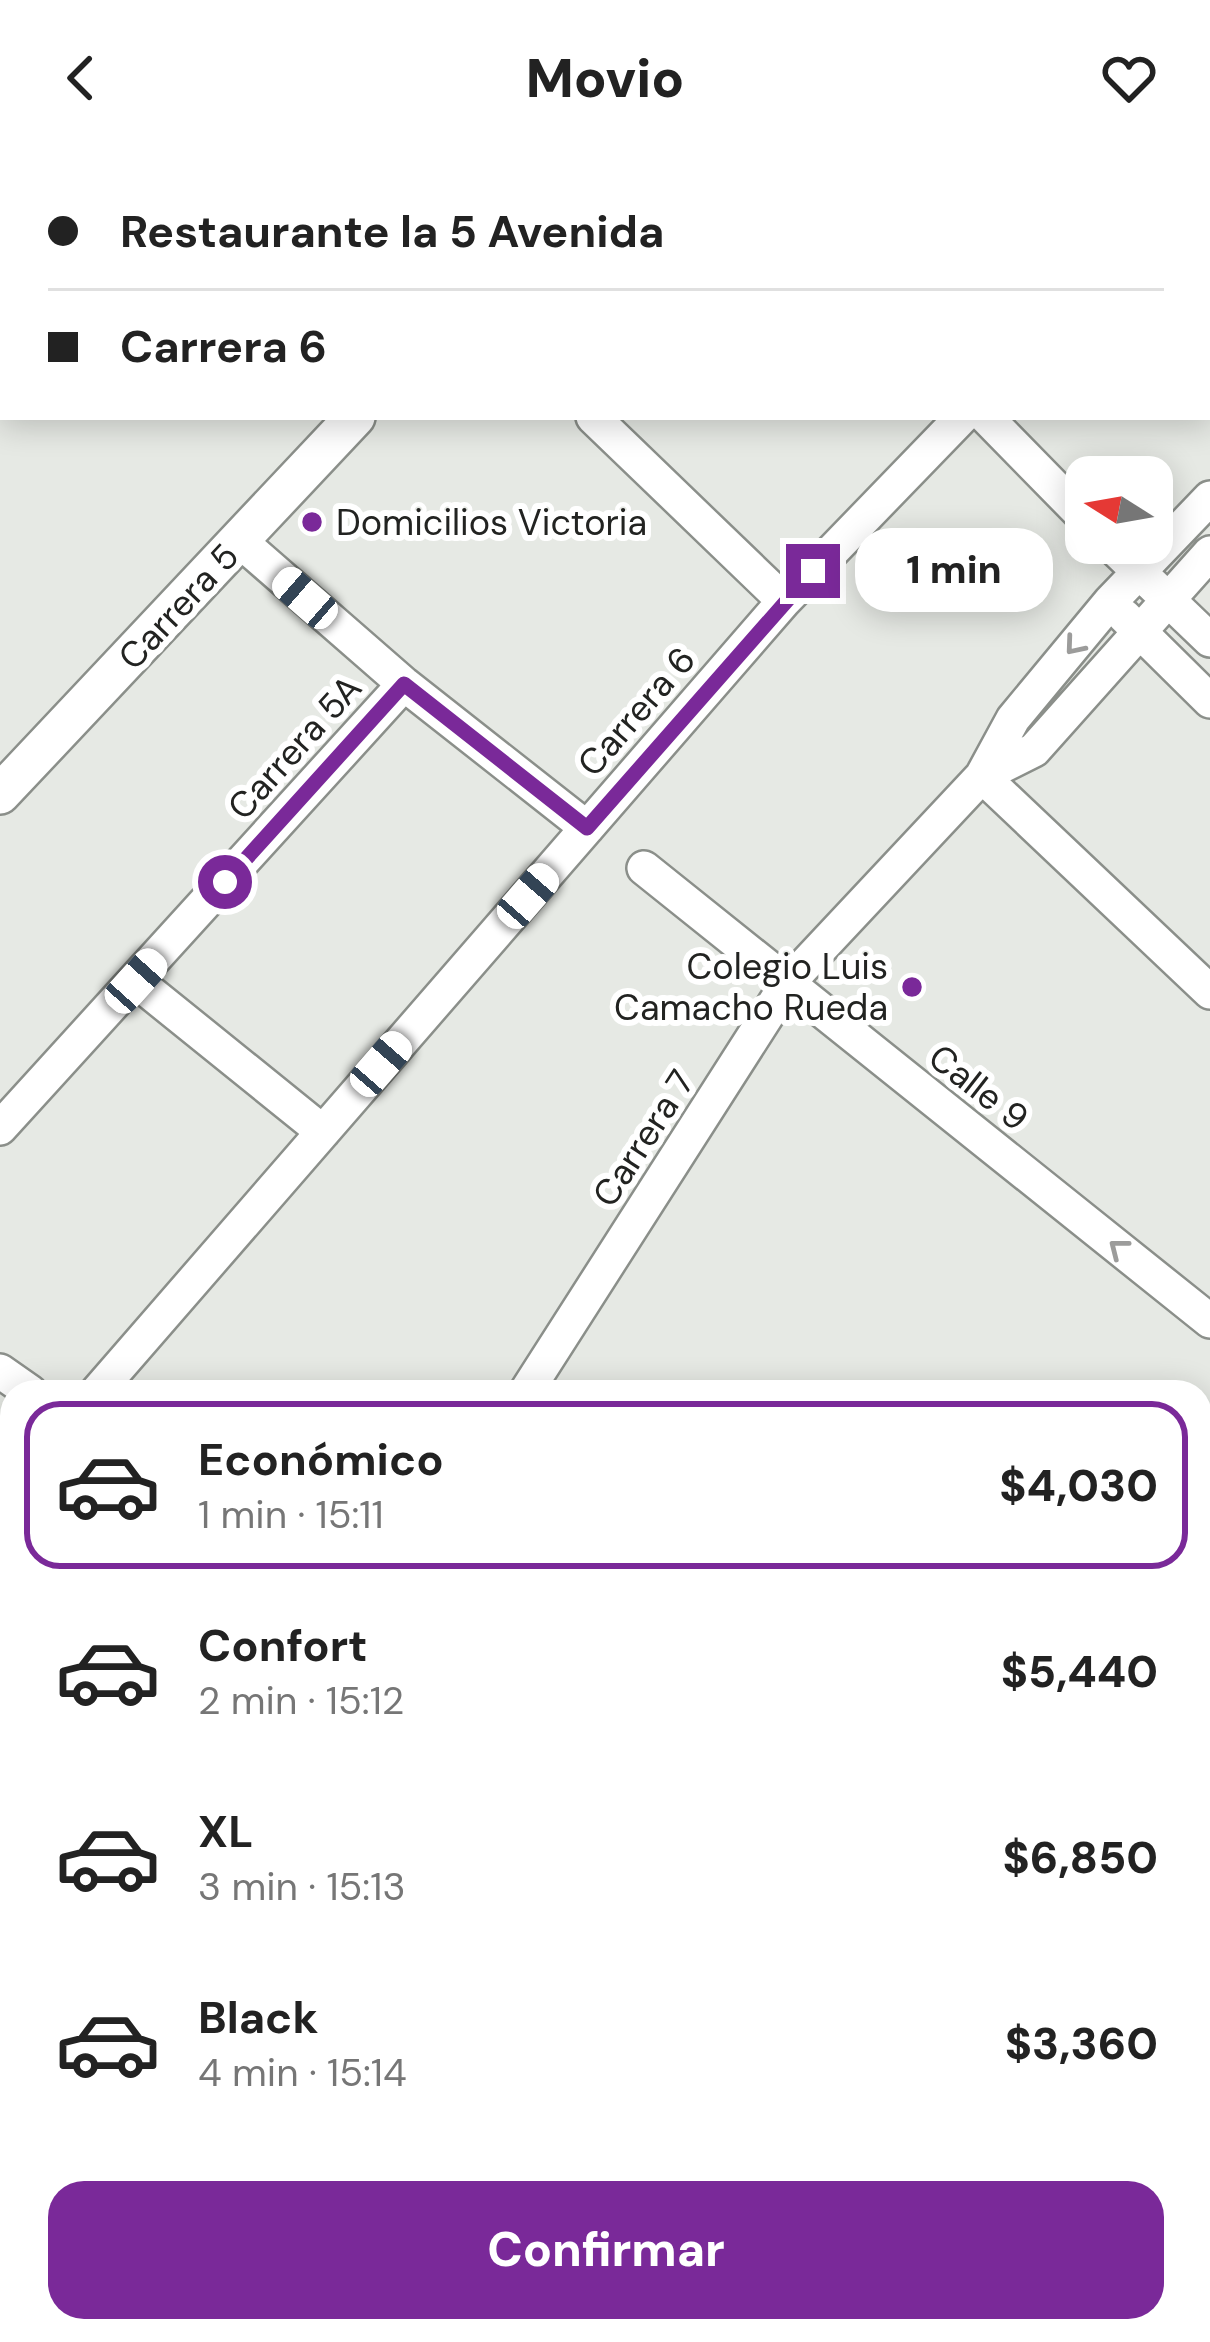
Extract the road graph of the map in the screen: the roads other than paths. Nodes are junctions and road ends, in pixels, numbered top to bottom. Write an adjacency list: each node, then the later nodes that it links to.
1 (352, 420): 7 (street, Carrera 5)
2 (596, 420): 12 (street)
3 (959, 420): 12 (street, Carrera 6)
4 (989, 420): 5 (street)
5 (1065, 498)
6 (1210, 498): 10 (street, Carrera 7)
7 (240, 541): 16 (street); 19 (street, Carrera 5)
8 (1210, 553): 11 (street, Carrera 7)
9 (1129, 564): 10 (street)
10 (1138, 573): 11 (street); 13 (street, Carrera 7)
11 (1167, 599): 14 (street, Carrera 7); 15 (street)
12 (784, 601): 20 (street, Carrera 6)
13 (1110, 602): 14 (street); 18 (street, Carrera 7, one-way to 18)
14 (1138, 630): 17 (street); 18 (street, Carrera 7)
15 (1210, 640)
16 (404, 684): 20 (street); 22 (street, Carrera 5A)
17 (1210, 701)
18 (982, 776): 23 (street, Carrera 7); 24 (street)
19 (0, 794)
20 (587, 828): 26 (street, Carrera 6)
21 (644, 868): 23 (street, Calle 9)
22 (136, 981): 25 (street, Carrera 5A); 26 (street)
23 (787, 985): 27 (street, Calle 9, one-way to 23); 29 (street, Carrera 7)
24 (1210, 992)
25 (0, 1128)
26 (322, 1132): 28 (street, Carrera 6)
27 (1210, 1321)
28 (107, 1380)
29 (534, 1380)

